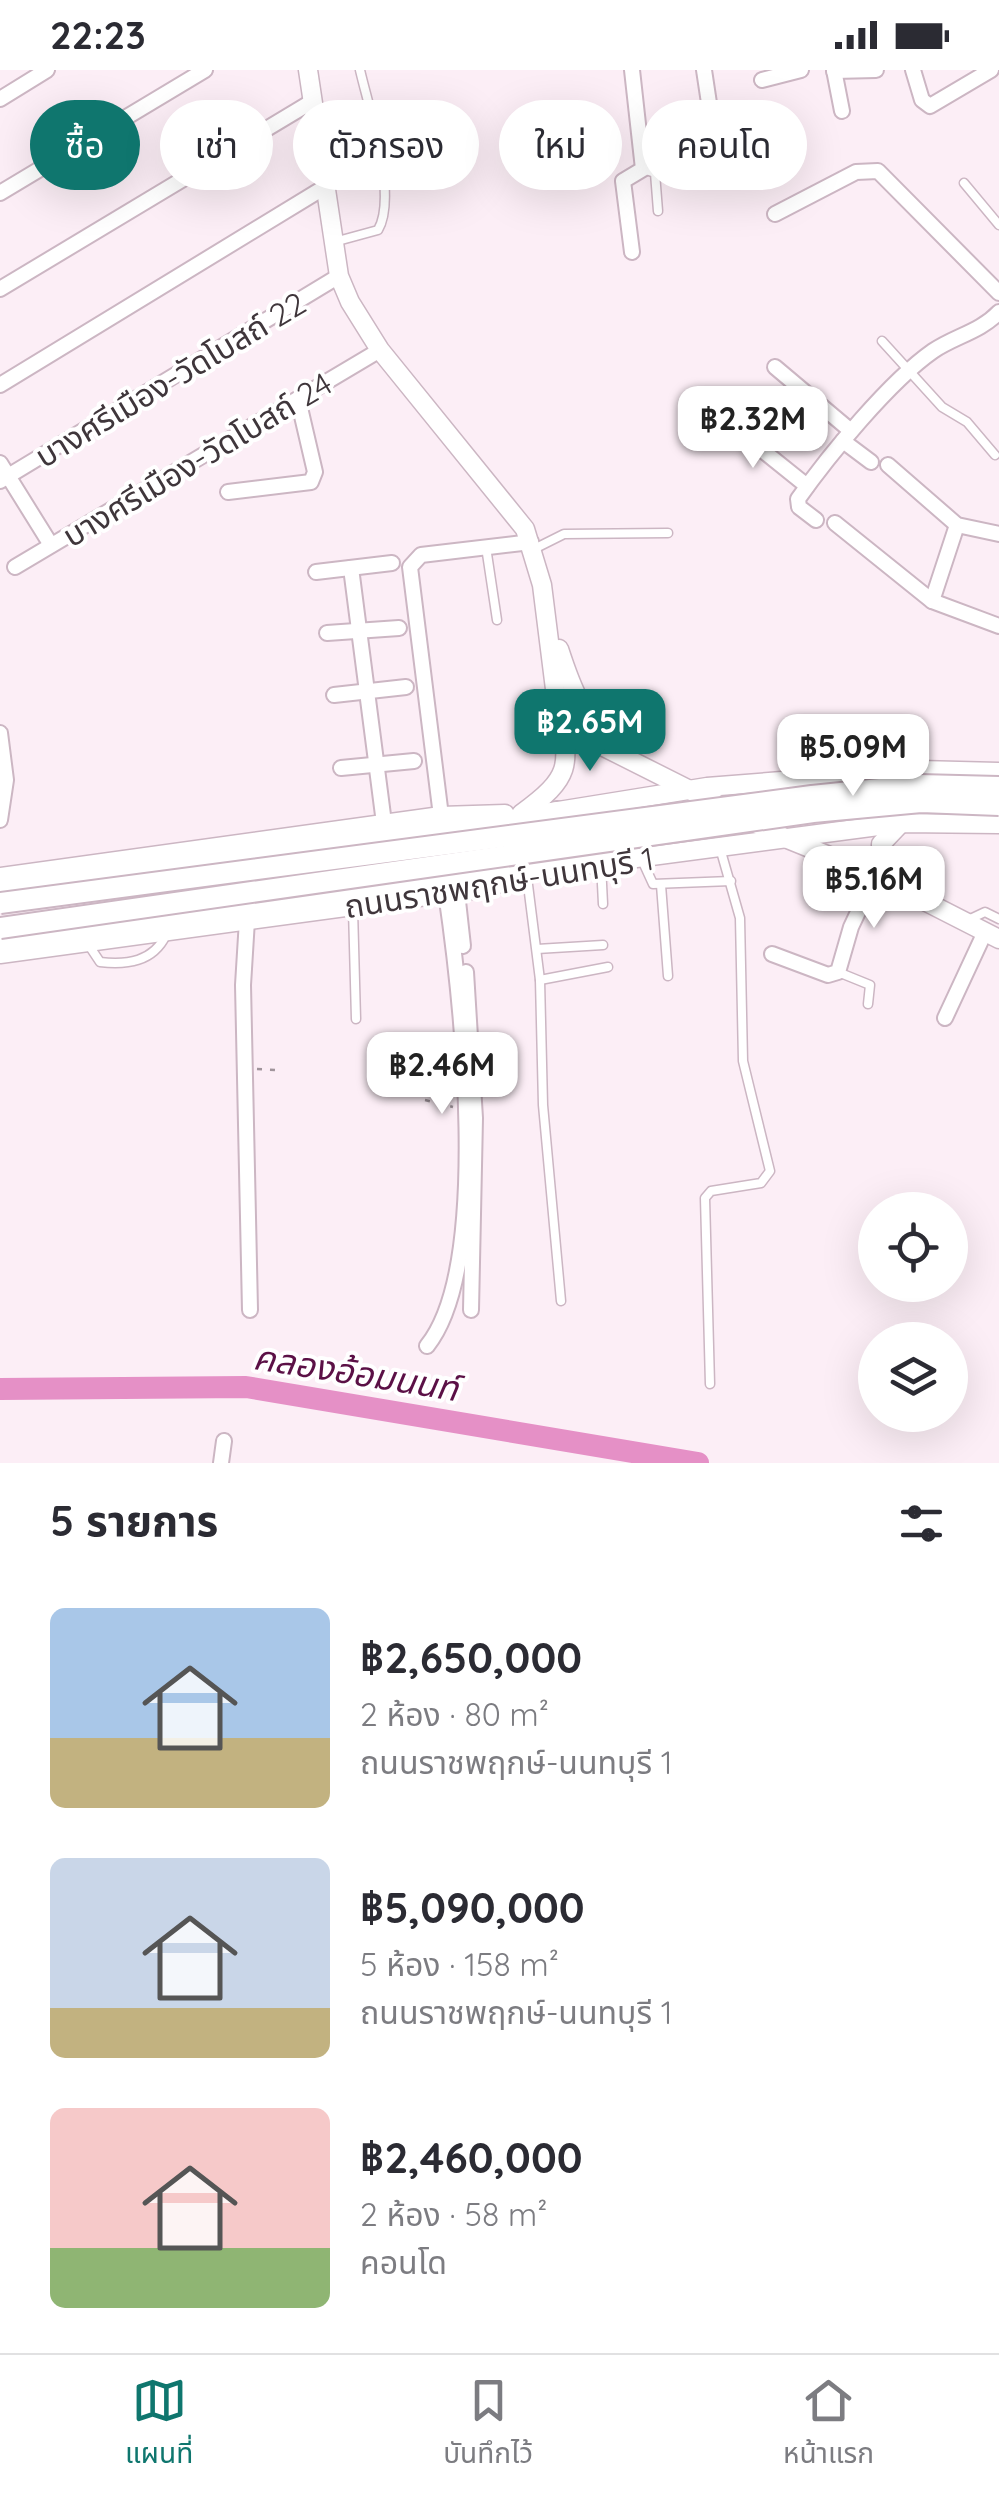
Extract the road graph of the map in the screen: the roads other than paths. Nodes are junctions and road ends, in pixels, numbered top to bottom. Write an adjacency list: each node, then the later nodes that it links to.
1 (48, 70): 13 (street)
2 (205, 70): 24 (street)
3 (308, 70): 14 (street)
4 (360, 70): 28 (lane)
5 (632, 70): 18 (street)
6 (704, 70): 15 (street)
7 (800, 70): 12 (street)
8 (834, 70): 9 (street); 16 (street)
9 (876, 70)
10 (913, 70): 11 (street)
11 (991, 70)
12 (762, 80)
13 (0, 99)
14 (313, 100)
15 (709, 100)
16 (842, 111)
17 (293, 112): 31 (street)
18 (642, 152)
19 (642, 170): 29 (street)
20 (964, 182): 27 (lane)
21 (320, 190): 39 (street)
22 (325, 190): 28 (street)
23 (656, 190): 25 (lane)
24 (0, 193)
25 (658, 211)
26 (776, 214): 32 (street)
27 (999, 225)
28 (334, 242): 30 (street)
29 (632, 252)
30 (339, 276): 36 (street); 46 (street, บางศรีเมือง-วัดโบสถ์ 22)
31 (0, 288)
32 (999, 292)
33 (999, 312): 34 (street)
34 (993, 328): 38 (street)
35 (882, 341): 38 (lane)
36 (380, 350): 40 (street, บางศรีเมือง-วัดโบสถ์ 24); 55 (street)
37 (775, 367): 42 (street)
38 (910, 374): 42 (street); 43 (lane)
39 (0, 385)
40 (298, 399): 48 (street); 54 (street, บางศรีเมือง-วัดโบสถ์ 24)
41 (726, 421): 47 (street)
42 (847, 436): 44 (street); 47 (street)
43 (995, 455)
44 (871, 462)
45 (888, 465): 51 (street)
46 (3, 474): 54 (street)
47 (807, 486): 49 (street)
48 (228, 492)
49 (816, 520)
50 (835, 523): 61 (street)
51 (957, 525): 53 (street); 61 (street)
52 (668, 533): 55 (lane)
53 (999, 534)
54 (51, 545): 58 (street, บางศรีเมือง-วัดโบสถ์ 24)
55 (533, 546): 56 (street); 62 (street)
56 (486, 547): 63 (lane); 86 (street)
57 (392, 563): 59 (street)
58 (14, 567)
59 (351, 568): 60 (street); 66 (street)
60 (316, 572)
61 (932, 600): 64 (street)
62 (547, 616): 71 (street); 80 (street)
63 (498, 620)
64 (999, 626)
65 (399, 628): 66 (street)
66 (359, 631): 67 (street); 69 (street)
67 (327, 633)
68 (406, 687): 69 (street)
69 (367, 692): 70 (street); 74 (street)
70 (334, 696)
71 (556, 698): 75 (street); 85 (street)
72 (0, 733): 81 (street)
73 (414, 762): 74 (street)
74 (376, 764): 76 (street); 89 (street)
75 (638, 765): 80 (street); 82 (street)
76 (340, 768)
77 (999, 772): 78 (street, ถนนราชพฤกษ์-นนทบุรี 1)
78 (826, 777): 80 (street, ถนนราชพฤกษ์-นนทบุรี 1); 91 (street)
79 (999, 788): 105 (main road, ถนนราชพฤกษ์-นนทบุรี 1, bridge)
80 (702, 792): 82 (street, ถนนราชพฤกษ์-นนทบุรี 1); 92 (street); 94 (street)
81 (2, 796): 87 (street)
82 (623, 799): 84 (street, ถนนราชพฤกษ์-นนทบุรี 1); 94 (street)
83 (999, 805): 108 (main road, ถนนราชพฤกษ์-นนทบุรี 1, bridge)
84 (557, 812): 85 (street, ถนนราชพฤกษ์-นนทบุรี 1); 102 (main road)
85 (521, 814): 86 (street, ถนนราชพฤกษ์-นนทบุรี 1)
86 (441, 816): 89 (street, ถนนราชพฤกษ์-นนทบุรี 1)
87 (0, 820)
88 (901, 822): 90 (street, ถนนราชพฤกษ์-นนทบุรี 1); 91 (street, ถนนราชพฤกษ์-นนทบุรี 1); 97 (street)
89 (384, 823): 98 (street, ถนนราชพฤกษ์-นนทบุรี 1)
90 (999, 824)
91 (830, 831): 92 (street, ถนนราชพฤกษ์-นนทบุรี 1)
92 (794, 836): 93 (street, ถนนราชพฤกษ์-นนทบุรี 1); 97 (street)
93 (720, 848): 94 (street, ถนนราชพฤกษ์-นนทบุรี 1); 100 (lane)
94 (640, 857): 95 (street, ถนนราชพฤกษ์-นนทบุรี 1); 101 (lane)
95 (601, 864): 96 (street, ถนนราชพฤกษ์-นนทบุรี 1); 106 (lane)
96 (564, 866): 99 (street, ถนนราชพฤกษ์-นนทบุรี 1); 104 (main road)
97 (874, 876): 109 (street); 116 (street)
98 (0, 877)
99 (527, 877): 103 (street, ถนนราชพฤกษ์-นนทบุรี 1); 112 (lane)
100 (731, 881): 101 (lane); 126 (lane)
101 (661, 885): 117 (lane)
102 (0, 889)
103 (452, 893): 104 (street, ถนนราชพฤกษ์-นนทบุรี 1); 124 (street); 125 (street)
104 (350, 899): 107 (street, ถนนราชพฤกษ์-นนทบุรี 1); 110 (main road); 121 (lane)
105 (0, 903)
106 (603, 904)
107 (248, 920): 113 (street, ถนนราชพฤกษ์-นนทบุรี 1); 123 (street)
108 (0, 928)
109 (994, 930): 120 (street)
110 (0, 940)
111 (603, 945): 112 (lane)
112 (537, 948): 118 (lane)
113 (0, 954)
114 (772, 954): 116 (street)
115 (608, 967): 118 (lane)
116 (838, 972): 119 (lane)
117 (668, 976)
118 (540, 980): 122 (lane)
119 (868, 1004)
120 (945, 1018)
121 (356, 1019)
122 (561, 1301)
123 (250, 1310)
124 (471, 1310)
125 (426, 1346)
126 (710, 1384)
127 (224, 1441): 128 (street)
128 (221, 1463)

